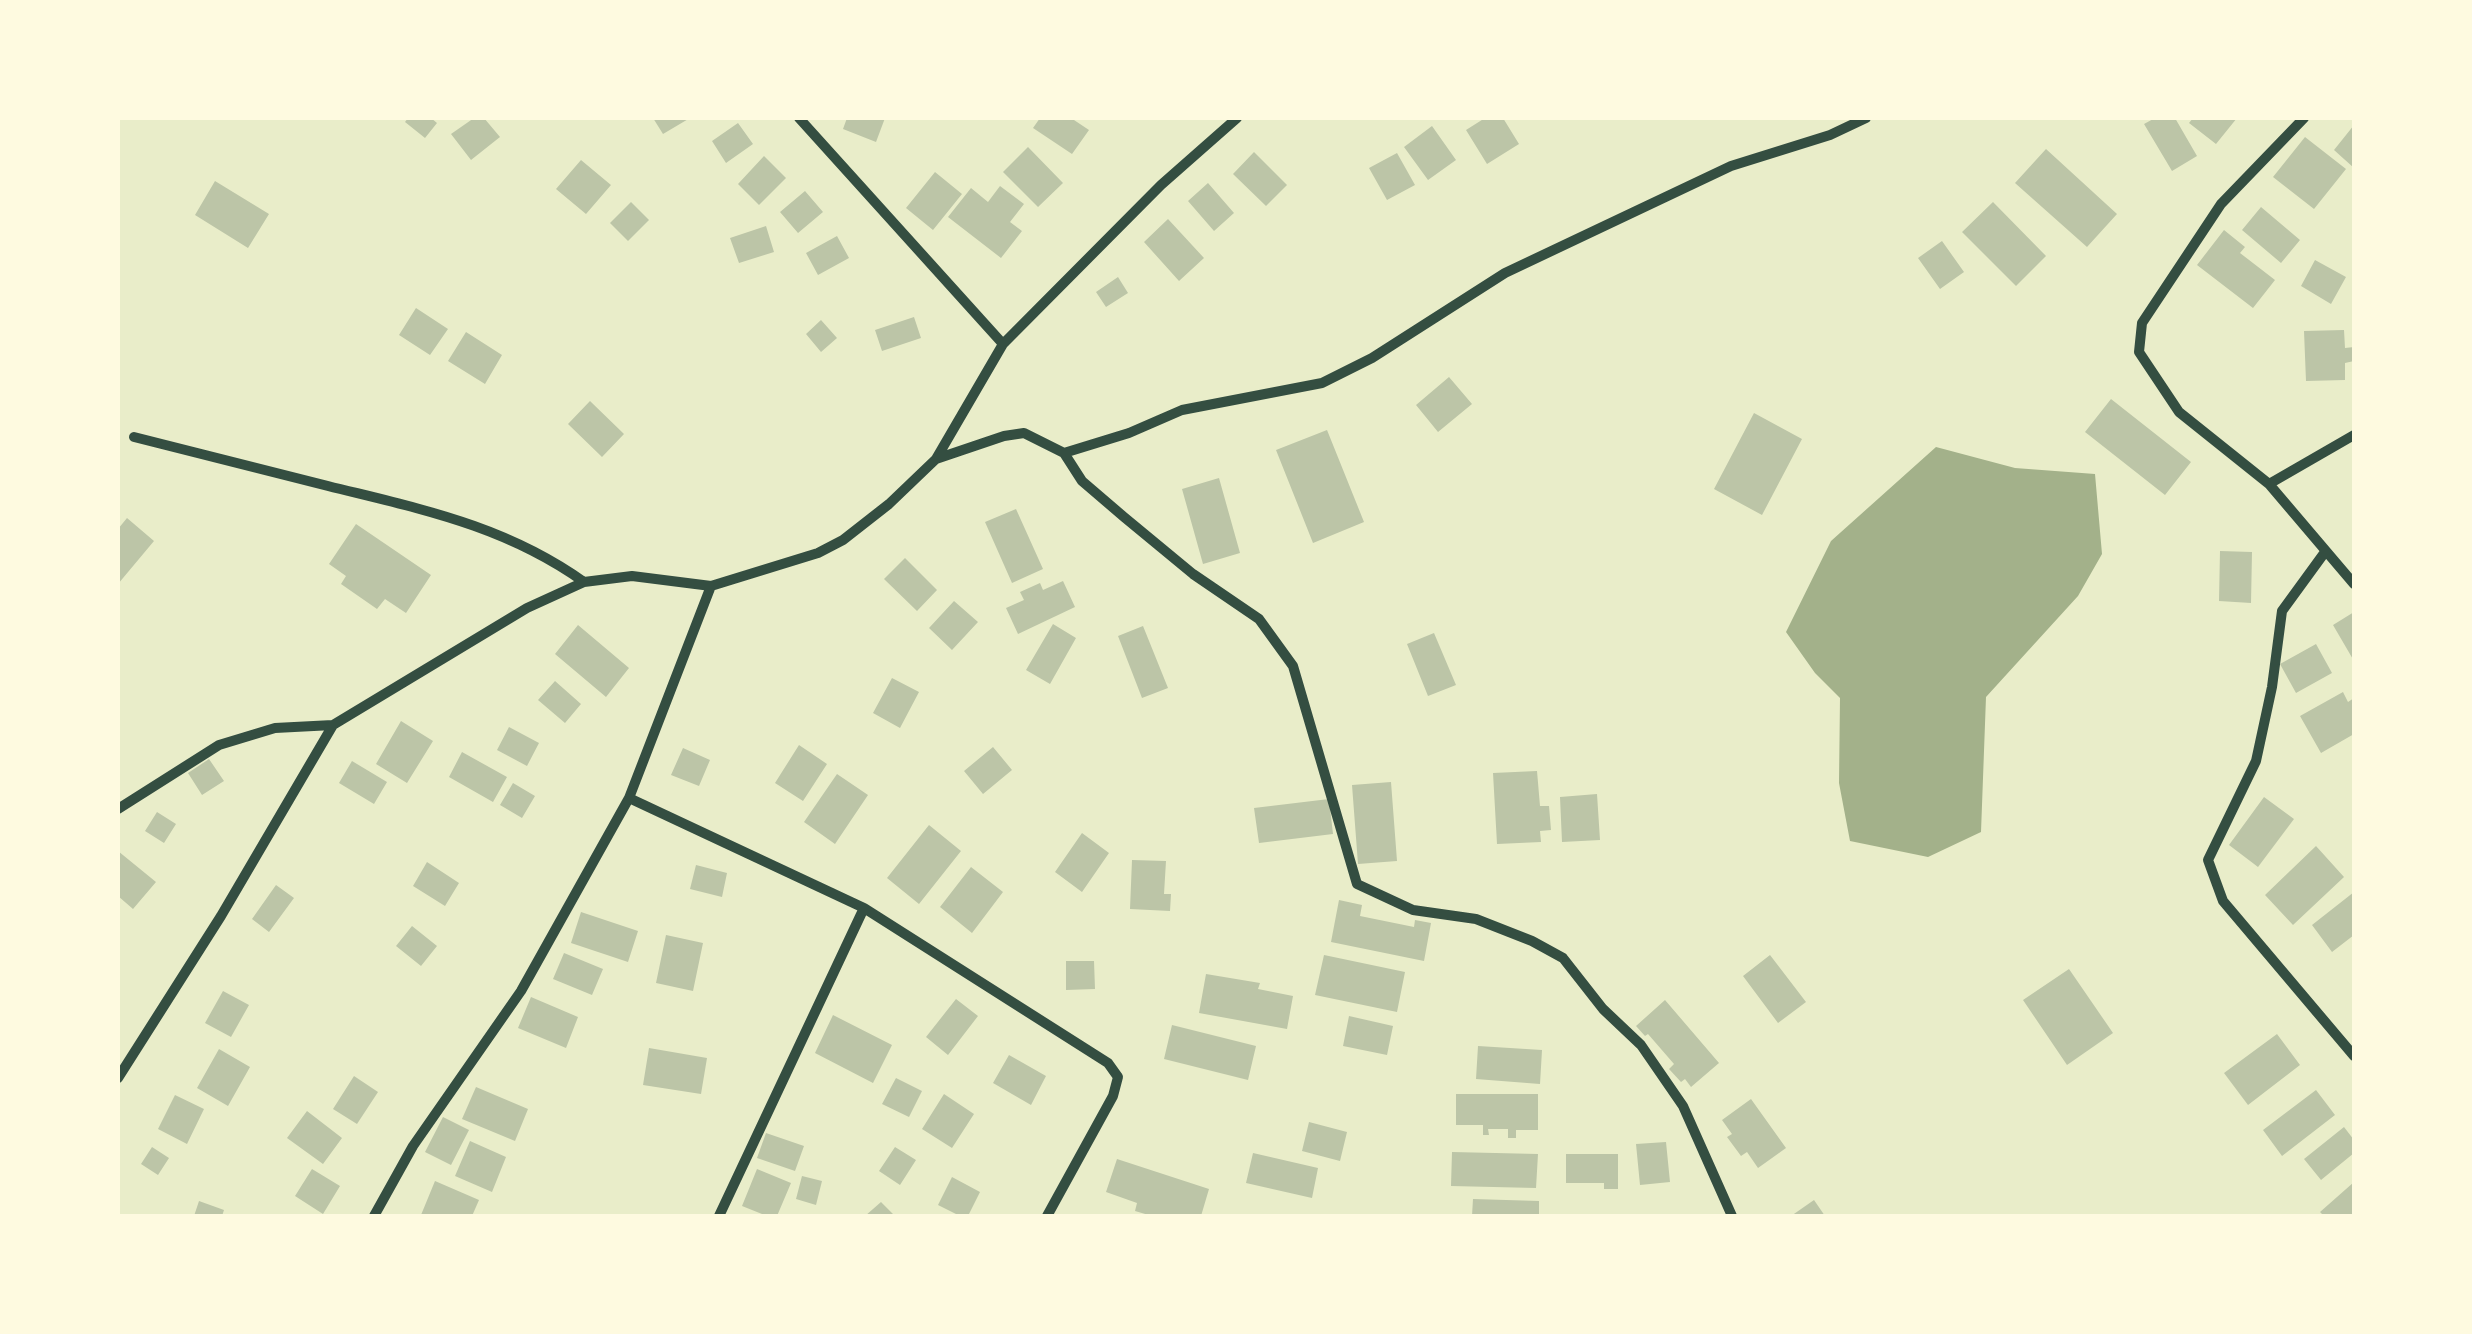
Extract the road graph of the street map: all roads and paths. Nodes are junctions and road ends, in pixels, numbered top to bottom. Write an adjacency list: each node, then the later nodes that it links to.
1 (799, 118): 5 (street)
2 (1237, 118): 5 (street)
3 (1866, 118): 8 (street)
4 (2304, 118): 10 (street)
5 (1003, 344): 9 (street)
6 (2354, 434): 10 (street)
7 (134, 437): 12 (street)
8 (1064, 453): 9 (street); 24 (street)
9 (936, 459): 14 (street)
10 (2269, 484): 11 (street)
11 (2325, 552): 13 (street); 19 (street)
12 (584, 582): 14 (street); 15 (street)
13 (2354, 584)
14 (711, 586): 16 (street)
15 (333, 725): 17 (street); 20 (street)
16 (629, 798): 18 (street); 21 (street)
17 (118, 808)
18 (864, 908): 22 (street); 23 (street)
19 (2354, 1056)
20 (118, 1078)
21 (374, 1216)
22 (719, 1216)
23 (1047, 1216)
24 (1732, 1216)

